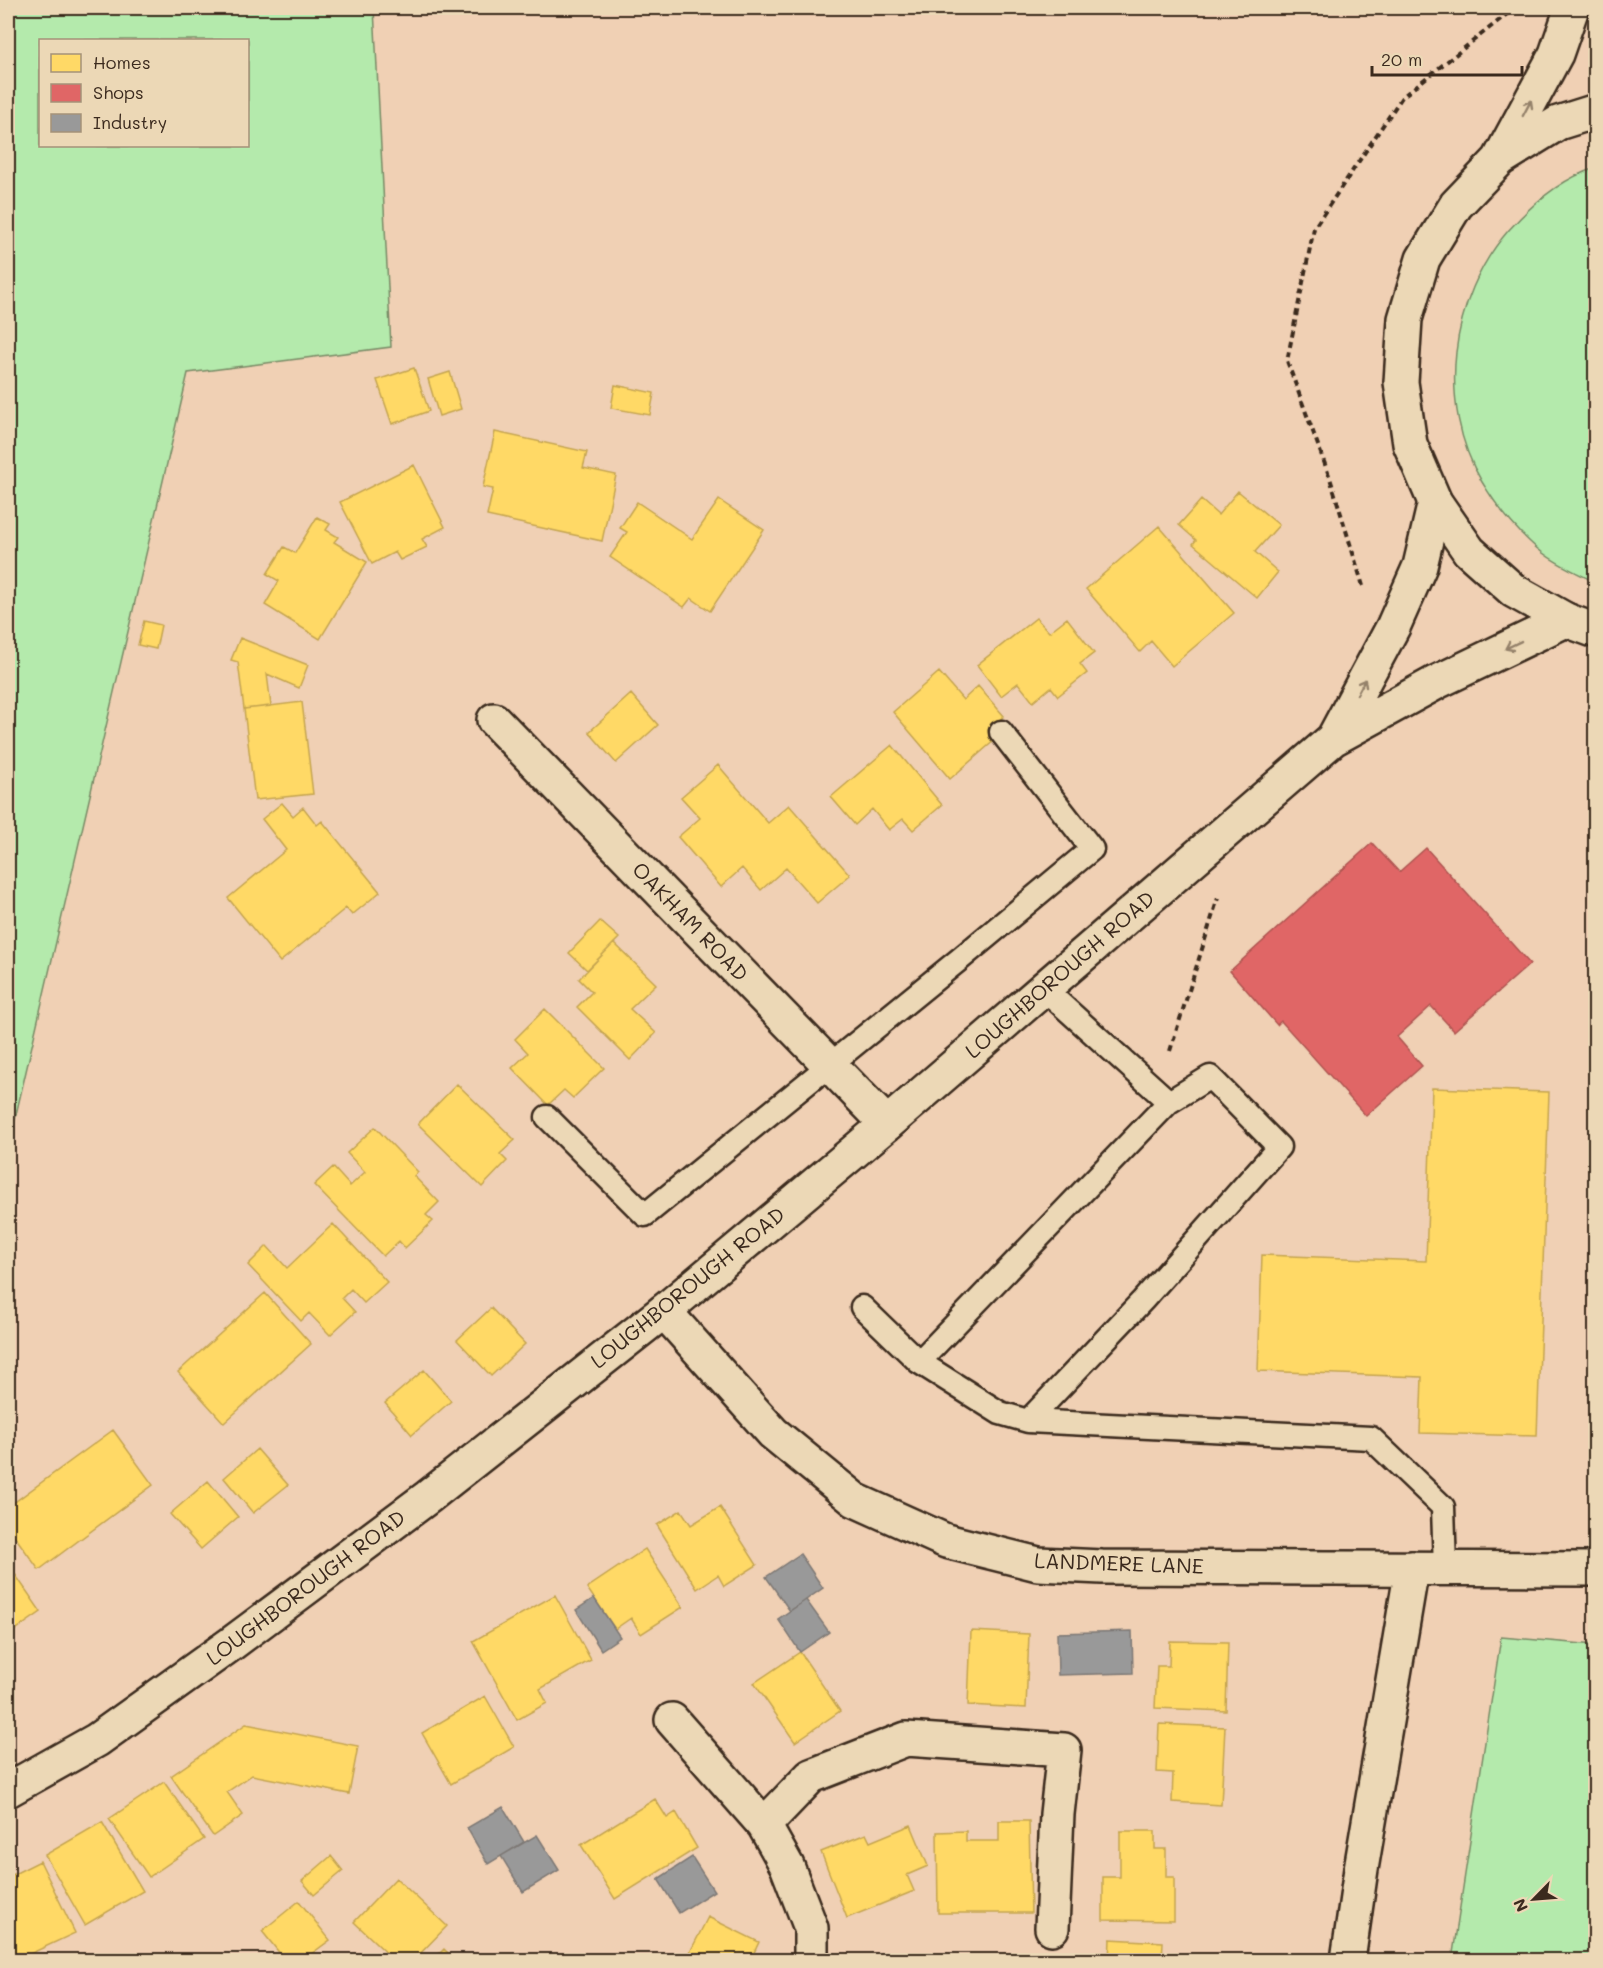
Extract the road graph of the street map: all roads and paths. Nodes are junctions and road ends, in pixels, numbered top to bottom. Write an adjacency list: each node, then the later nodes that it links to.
1 (1513, 8): 6 (path)
2 (1572, 8): 4 (main road, one-way to 2)
3 (1596, 111): 4 (main road)
4 (1500, 159): 5 (main road)
5 (1435, 502): 7 (main road); 10 (main road, LOUGHBOROUGH ROAD, one-way to 5)
6 (1364, 589)
7 (1581, 625): 10 (main road, LOUGHBOROUGH ROAD, one-way to 10)
8 (494, 720): 13 (main road, OAKHAM ROAD)
9 (1001, 732): 13 (lane)
10 (1333, 739): 12 (main road, LOUGHBOROUGH ROAD)
11 (1219, 893): 14 (path)
12 (1044, 988): 14 (lane); 16 (main road, LOUGHBOROUGH ROAD)
13 (829, 1066): 15 (lane); 16 (main road, OAKHAM ROAD)
14 (1163, 1097): 19 (lane); 20 (lane)
15 (547, 1117)
16 (887, 1124): 18 (main road, LOUGHBOROUGH ROAD)
17 (862, 1307): 19 (lane)
18 (664, 1311): 21 (main road, LANDMERE LANE); 25 (main road, LOUGHBOROUGH ROAD)
19 (919, 1362): 20 (lane)
20 (1028, 1421): 22 (lane)
21 (1412, 1568): 22 (main road, LANDMERE LANE); 29 (main road)
22 (1444, 1568): 23 (main road, LANDMERE LANE)
23 (1596, 1569)
24 (672, 1720): 26 (main road)
25 (8, 1790)
26 (764, 1825): 27 (main road); 28 (main road)
27 (1052, 1928)
28 (811, 1960)
29 (1348, 1960)

